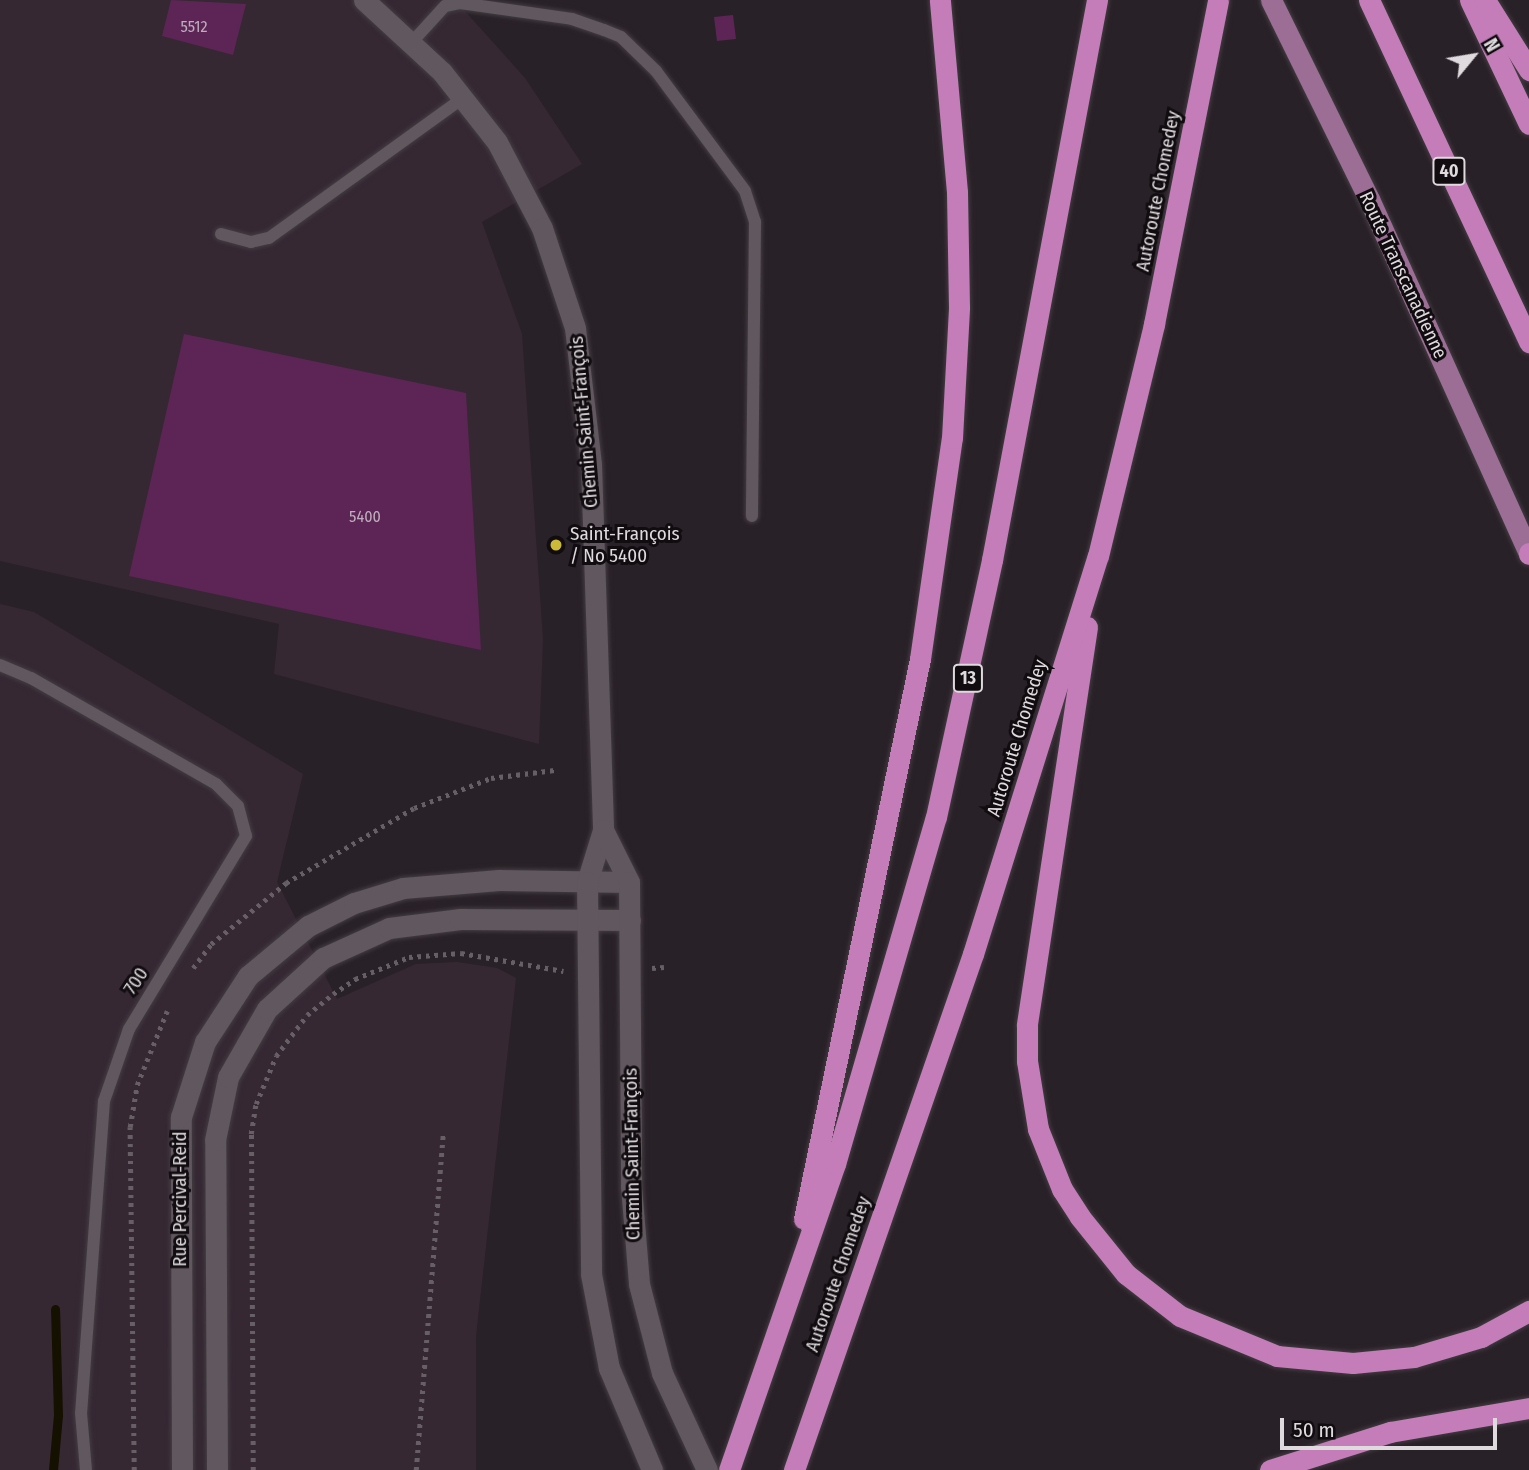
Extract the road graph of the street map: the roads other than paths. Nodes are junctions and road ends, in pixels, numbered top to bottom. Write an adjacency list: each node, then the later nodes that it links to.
1 (364, 0): 9 (street, Chemin Saint-François)
2 (940, 0): 24 (highway)
3 (1097, 0): 24 (highway, Autoroute Chomedey / 13)
4 (1218, 0): 17 (highway, Autoroute Chomedey)
5 (1271, 0): 16 (main road, Route Transcanadienne)
6 (1369, 0): 14 (highway, 40)
7 (1470, 0): 12 (highway)
8 (1485, 0): 10 (highway)
9 (413, 41): 11 (street, Chemin Saint-François); 15 (lane)
10 (1529, 70)
11 (463, 98): 13 (lane); 19 (street, Chemin Saint-François)
12 (1529, 124)
13 (221, 234)
14 (1529, 342)
15 (752, 516)
16 (1529, 553)
17 (1098, 556): 25 (highway); 33 (highway, Autoroute Chomedey)
18 (0, 665): 27 (lane, 700)
19 (603, 830): 20 (street, Chemin Saint-François); 21 (street, Chemin Saint-François)
20 (587, 882): 21 (street, Rue Percival-Reid); 22 (street, Chemin Saint-François); 28 (street, Rue Percival-Reid)
21 (629, 882): 23 (street, Chemin Saint-François)
22 (587, 920): 23 (street, Rue Percival-Reid); 29 (street, Rue Percival-Reid); 30 (street, Chemin Saint-François)
23 (630, 920): 31 (street, Chemin Saint-François)
24 (788, 1297): 32 (highway, Autoroute Chomedey / 13)
25 (1529, 1311)
26 (1529, 1408): 34 (highway)
27 (86, 1470)
28 (182, 1470)
29 (217, 1470)
30 (652, 1470)
31 (707, 1470)
32 (729, 1470)
33 (794, 1470)
34 (1270, 1470)

